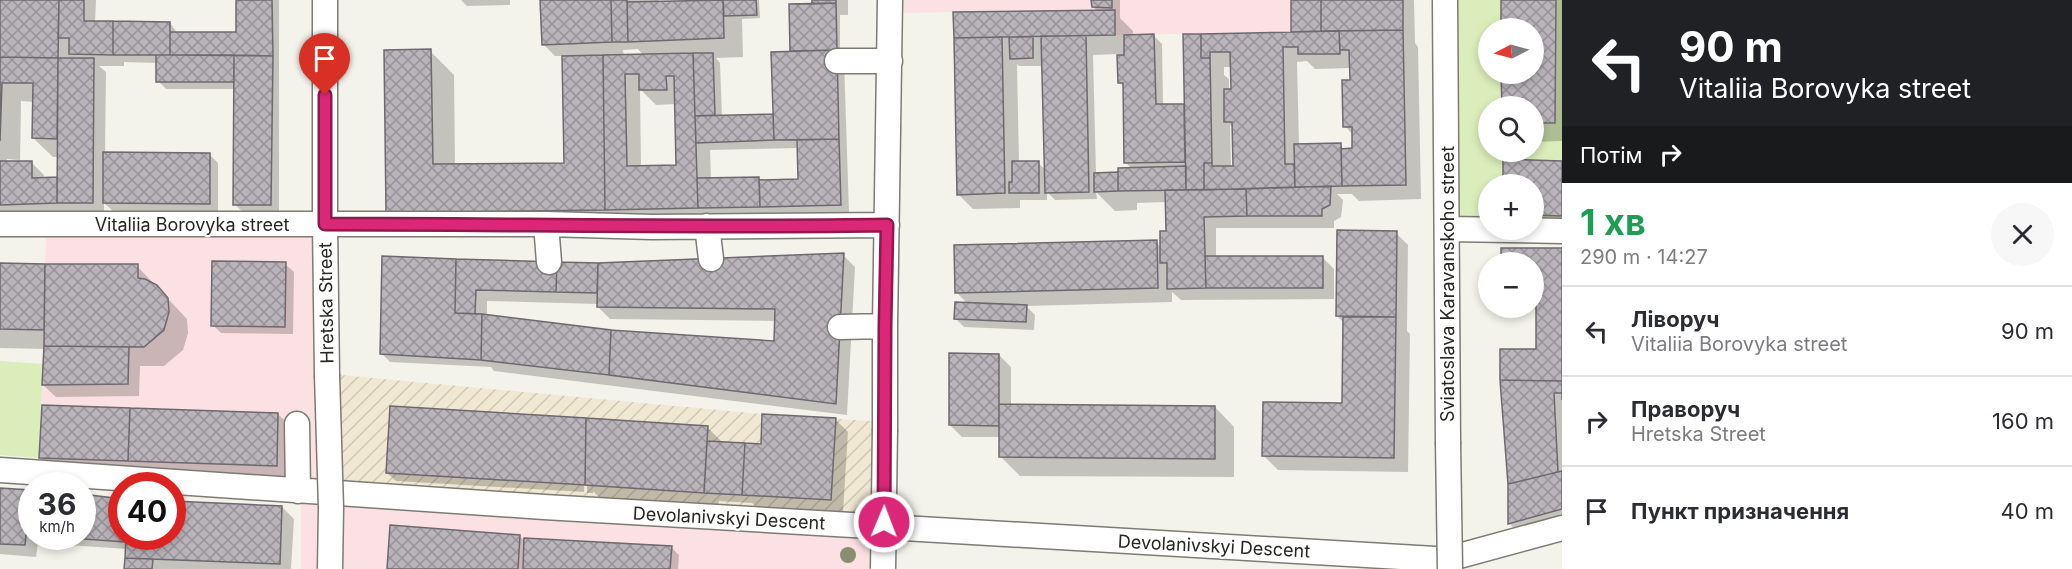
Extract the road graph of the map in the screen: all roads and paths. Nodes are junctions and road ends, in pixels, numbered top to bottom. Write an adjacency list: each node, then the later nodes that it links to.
1 (325, 0): 7 (street, Hretska Street)
2 (890, 0): 5 (street)
3 (1444, 0): 11 (street, Sviatoslava Karavanskoho street)
4 (837, 61): 5 (street)
5 (890, 61): 9 (street)
6 (0, 224): 7 (street, Vitaliia Borovyka street)
7 (325, 224): 8 (street, Vitaliia Borovyka street); 21 (street, Hretska Street, bridge)
8 (546, 224): 10 (street, Vitaliia Borovyka street); 14 (street)
9 (887, 225): 10 (street, Vitaliia Borovyka street); 15 (street)
10 (707, 226): 13 (street)
11 (1448, 229): 12 (street); 23 (street, Sviatoslava Karavanskoho street, bridge)
12 (1562, 231)
13 (711, 259)
14 (549, 262)
15 (885, 326): 16 (street); 22 (street, bridge)
16 (840, 327)
17 (297, 424): 19 (street)
18 (0, 470): 19 (street, Devolanivskyi Descent)
19 (298, 491): 20 (street, Devolanivskyi Descent)
20 (1562, 528)
21 (330, 569)
22 (883, 569)
23 (1450, 569)

